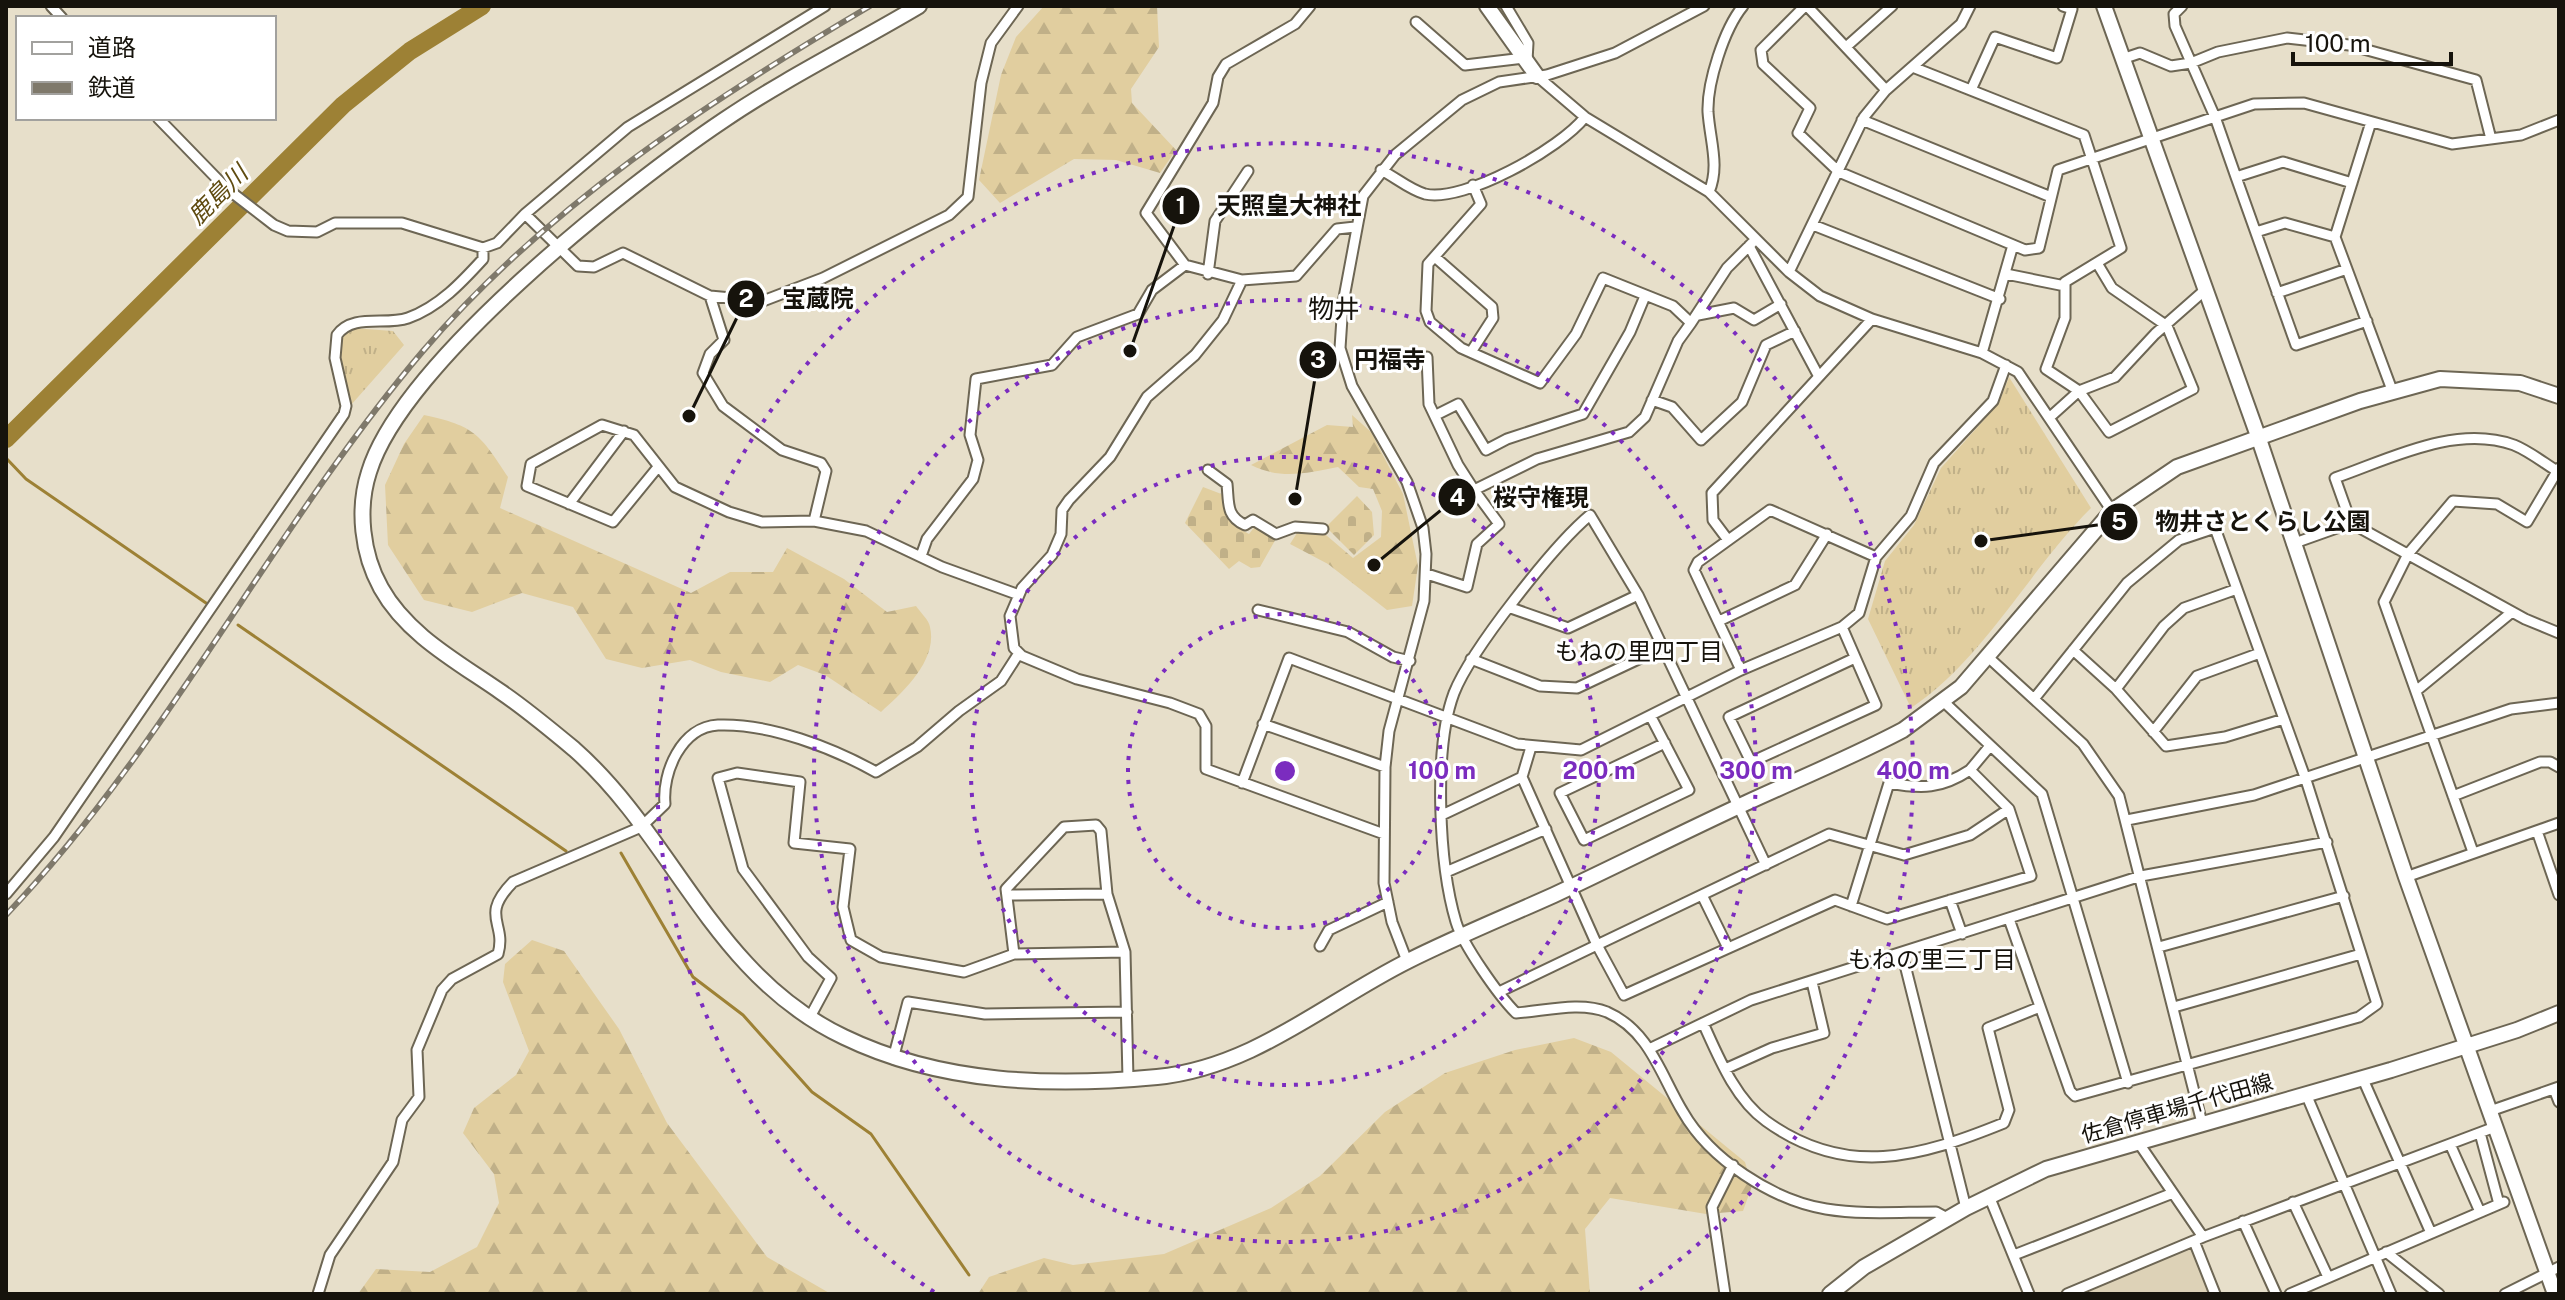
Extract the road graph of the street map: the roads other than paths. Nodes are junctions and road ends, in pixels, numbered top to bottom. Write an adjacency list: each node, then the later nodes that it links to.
1 (825, 6): 41 (street)
2 (919, 6): 50 (street)
3 (1018, 6): 62 (street)
4 (1310, 6): 53 (street)
5 (1487, 6): 18 (street)
6 (1506, 6): 18 (street)
7 (1704, 6): 21 (street)
8 (1743, 6): 39 (street)
9 (1806, 6): 16 (street); 35 (street)
10 (1892, 6): 16 (street)
11 (1970, 6): 20 (street)
12 (2063, 6): 23 (street)
13 (2104, 6): 17 (street)
14 (2182, 6): 19 (street)
15 (1416, 22): 18 (street)
16 (1846, 47): 22 (street)
17 (2122, 59): 19 (street); 30 (street)
18 (1525, 60): 21 (street)
19 (2191, 63): 25 (street); 31 (street)
20 (1915, 68): 22 (street); 23 (street)
21 (1537, 76): 24 (street); 33 (street)
22 (1886, 90): 27 (street)
23 (1971, 90): 32 (street)
24 (1585, 117): 38 (street); 39 (street)
25 (2215, 117): 29 (street); 30 (street); 36 (street)
26 (160, 120): 49 (street)
27 (1862, 120): 35 (street); 40 (street)
28 (2559, 120): 31 (street)
29 (2371, 122): 31 (street); 37 (street)
30 (2152, 137): 32 (street); 60 (street)
31 (2491, 139)
32 (2091, 156): 40 (street); 52 (street)
33 (1381, 170): 38 (street); 43 (street)
34 (1248, 171): 56 (street)
35 (1839, 172): 42 (street); 47 (street)
36 (2236, 177): 37 (street); 44 (street)
37 (2352, 183): 45 (street)
38 (1473, 185): 51 (street)
39 (1709, 192): 46 (street)
40 (2051, 197): 47 (street)
41 (525, 214): 49 (street); 50 (street)
42 (1813, 225): 55 (street); 64 (street)
43 (1355, 227): 58 (street); 99 (street)
44 (2256, 232): 45 (street); 61 (street)
45 (2335, 237): 54 (street)
46 (1757, 238): 48 (street); 55 (street)
47 (2013, 245): 57 (street)
48 (1749, 246): 65 (street); 66 (street)
49 (483, 248): 159 (street)
50 (560, 250): 62 (street); 147 (street)
51 (1435, 257): 71 (street); 71 (street)
52 (2097, 263): 59 (street); 69 (street)
53 (1185, 265): 56 (street); 97 (street)
54 (2347, 269): 61 (street); 68 (street)
55 (1789, 272): 67 (street)
56 (1208, 274): 58 (street)
57 (2006, 274): 59 (street); 64 (street)
58 (1242, 280): 101 (street)
59 (2065, 286): 77 (street)
60 (2205, 290): 69 (street); 83 (street)
61 (2277, 293): 68 (street)
62 (710, 296): 90 (street)
63 (1645, 296): 66 (street); 71 (street); 80 (street)
64 (2000, 299): 72 (street)
65 (1781, 304): 66 (street); 70 (street)
66 (1695, 319): 79 (street)
67 (1872, 319): 72 (street); 75 (street)
68 (2367, 321): 76 (street)
69 (2167, 326): 77 (street); 77 (street)
70 (1795, 331): 75 (street); 79 (street)
71 (1471, 352)
72 (1982, 353): 74 (street)
73 (1427, 357): 80 (street)
74 (2006, 365): 81 (street); 98 (street)
75 (1818, 375): 94 (street)
76 (2392, 390): 78 (street); 83 (street)
77 (2079, 391): 81 (street)
78 (2559, 396)
79 (1652, 400): 87 (street)
80 (1436, 415): 87 (street)
81 (2049, 418): 89 (street)
82 (624, 431): 84 (street); 88 (street); 88 (street)
83 (2258, 436): 89 (street); 95 (street)
84 (658, 467): 88 (street); 90 (street)
85 (2558, 469): 91 (street); 96 (street)
86 (1208, 470): 92 (street)
87 (1474, 490): 99 (street)
88 (569, 504)
89 (2112, 511): 113 (street)
90 (814, 521): 97 (street)
91 (2351, 523): 95 (street); 96 (street)
92 (1323, 529)
93 (1827, 534): 94 (street); 98 (street); 106 (street)
94 (1728, 540): 106 (street)
95 (2292, 544): 134 (street)
96 (2408, 554): 105 (street); 119 (street)
97 (921, 556): 101 (street)
98 (1876, 557): 107 (street)
99 (1427, 574): 116 (street)
100 (2237, 589): 110 (street); 112 (street); 118 (street)
101 (1019, 595): 111 (street)
102 (1638, 595): 103 (street); 103 (street); 109 (street)
103 (1511, 608): 115 (street)
104 (1258, 610): 116 (street)
105 (2512, 612): 108 (street); 119 (street)
106 (1719, 621): 117 (street)
107 (1842, 627): 114 (street); 117 (street)
108 (2559, 633)
109 (1664, 647): 115 (street); 121 (street)
110 (2073, 650): 118 (street); 122 (street)
111 (1019, 653): 140 (street); 147 (street)
112 (2260, 653): 127 (street); 129 (street)
113 (1988, 657): 122 (street); 123 (street)
114 (1855, 658): 114 (street)
115 (1471, 659): 125 (street)
116 (1410, 661): 120 (street)
117 (1741, 670): 121 (street)
118 (2116, 689): 129 (street)
119 (2416, 691): 130 (street)
120 (1397, 697): 125 (street); 128 (street); 135 (street)
121 (1687, 697): 126 (street); 142 (street)
122 (2034, 699): 145 (street)
123 (1944, 702): 132 (street); 142 (street)
124 (2559, 703): 130 (street)
125 (1448, 717): 133 (street); 144 (street)
126 (1651, 717): 131 (street); 133 (street)
127 (2284, 719): 129 (street); 139 (street)
128 (1263, 724): 135 (street); 140 (street)
129 (2153, 732)
130 (2432, 735): 134 (street); 141 (street)
131 (1665, 743): 131 (street)
132 (1990, 746): 137 (street); 165 (street)
133 (1531, 747): 138 (street)
134 (2366, 760): 139 (street); 157 (street)
135 (1385, 767): 150 (street)
136 (2559, 767): 141 (street)
137 (1970, 770): 143 (street); 152 (street)
138 (1522, 777): 144 (street); 148 (street)
139 (2306, 780): 145 (street); 151 (street)
140 (1242, 783): 150 (street)
141 (2453, 796): 153 (street)
142 (1738, 807): 154 (street); 158 (street)
143 (2009, 809): 152 (street); 166 (street)
144 (1442, 815): 155 (street)
145 (2127, 820): 156 (street)
146 (2559, 823): 149 (street)
147 (641, 827): 187 (street); 224 (street)
148 (1546, 829): 155 (street); 158 (street)
149 (2537, 831): 153 (street); 163 (street)
150 (1384, 834): 167 (street)
151 (2327, 842): 156 (street); 164 (street)
152 (1870, 846): 154 (street); 168 (street)
153 (2473, 852): 157 (street)
154 (1766, 865): 162 (street)
155 (1446, 872): 171 (street)
156 (2141, 876): 165 (street); 174 (street)
157 (2406, 877): 189 (street)
158 (1573, 886): 171 (street); 172 (street)
159 (6, 894)
160 (1107, 894): 161 (street); 161 (street); 176 (street)
161 (1007, 895): 178 (street)
162 (1702, 895): 172 (street); 175 (street)
163 (2559, 895)
164 (2344, 896): 174 (street); 179 (street)
165 (2073, 899): 169 (street); 196 (street)
166 (1950, 900): 168 (street); 170 (street)
167 (1388, 902): 173 (street); 180 (street)
168 (1851, 906): 175 (street)
169 (2009, 919): 170 (street); 183 (street)
170 (1962, 934): 177 (street)
171 (1463, 937): 180 (street); 182 (street)
172 (1597, 945): 175 (street); 182 (street)
173 (1320, 946)
174 (2159, 947): 184 (street)
175 (1728, 948)
176 (1125, 952): 178 (street); 185 (street)
177 (1902, 953): 181 (street); 206 (street)
178 (1014, 954): 187 (street)
179 (2361, 954): 184 (street); 192 (street)
180 (1407, 961): 195 (street)
181 (1812, 982): 188 (street); 193 (street)
182 (1501, 991): 190 (street)
183 (2040, 1007): 196 (street); 206 (street)
184 (2174, 1007): 192 (street)
185 (1127, 1012): 191 (street); 195 (street)
186 (2559, 1013): 189 (street, 佐倉停車場千代田線)
187 (810, 1017): 191 (street)
188 (1703, 1023): 190 (street); 193 (street)
189 (2468, 1046): 194 (street, 佐倉停車場千代田線); 200 (street)
190 (1649, 1049): 208 (street)
191 (893, 1059): 195 (street)
192 (2188, 1066): 196 (street); 201 (street)
193 (1725, 1069): 206 (street)
194 (2362, 1077): 198 (street, 佐倉停車場千代田線); 207 (street)
195 (1128, 1079)
196 (2128, 1083)
197 (2557, 1088): 199 (street); 200 (street)
198 (2306, 1094): 201 (street, 佐倉停車場千代田線); 209 (street)
199 (2559, 1102)
200 (2490, 1111): 202 (street)
201 (2202, 1123): 204 (street, 佐倉停車場千代田線)
202 (2495, 1127): 203 (street); 222 (street)
203 (2480, 1133): 205 (street); 214 (street)
204 (2138, 1142): 210 (street); 211 (street, 佐倉停車場千代田線)
205 (2450, 1144): 207 (street); 214 (street)
206 (1949, 1145): 213 (street)
207 (2400, 1162): 209 (street); 217 (street)
208 (1733, 1165): 215 (street); 225 (street)
209 (2343, 1183): 212 (street); 221 (street)
210 (2173, 1193): 218 (street); 220 (street)
211 (1989, 1196): 213 (street, 佐倉停車場千代田線); 220 (street)
212 (2293, 1202): 216 (street); 223 (street)
213 (1966, 1208): 215 (street, 佐倉停車場千代田線)
214 (2480, 1212): 217 (street)
215 (1947, 1218): 226 (street, 佐倉停車場千代田線)
216 (2243, 1221): 218 (street); 230 (street)
217 (2431, 1233): 219 (street)
218 (2198, 1239): 228 (street); 229 (street)
219 (2386, 1252): 221 (street); 233 (street)
220 (2014, 1255): 227 (street)
221 (2375, 1257): 223 (street); 232 (street)
222 (2553, 1270): 234 (street); 235 (street)
223 (2328, 1277): 231 (street)
224 (318, 1294)
225 (1725, 1294)
226 (1830, 1294)
227 (2029, 1294)
228 (2067, 1294)
229 (2215, 1294)
230 (2276, 1294)
231 (2290, 1294)
232 (2391, 1294)
233 (2439, 1294)
234 (2505, 1294)
235 (2555, 1294)

